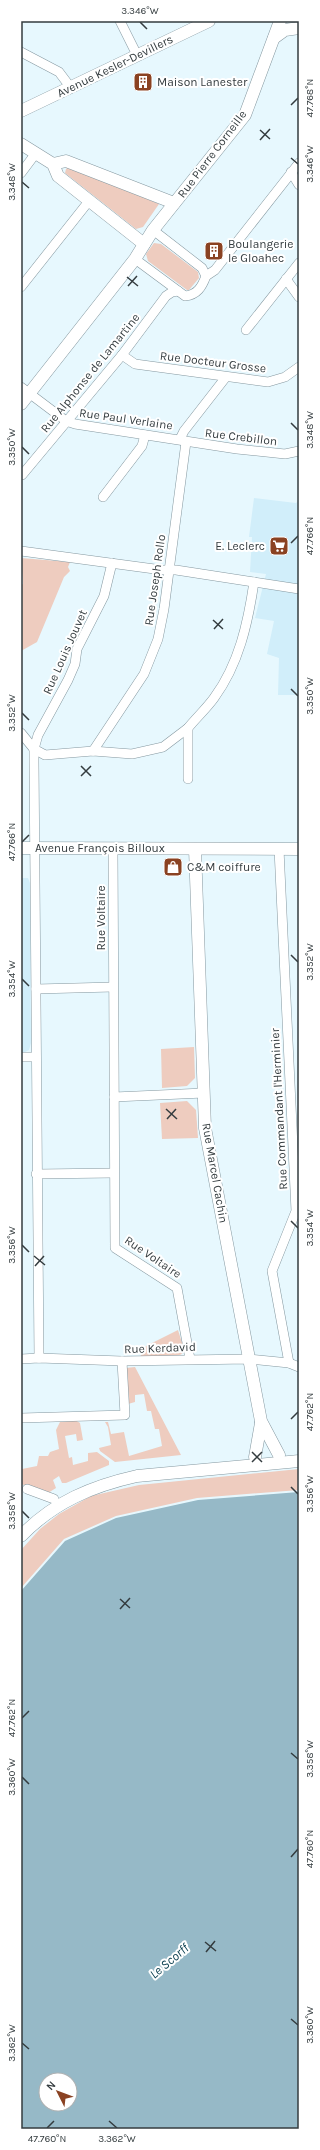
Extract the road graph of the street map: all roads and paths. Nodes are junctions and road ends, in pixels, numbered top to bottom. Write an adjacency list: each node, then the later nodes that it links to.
1 (120, 21): 7 (street)
2 (209, 21): 7 (street, Avenue Kesler-Devillers)
3 (280, 21): 5 (street, Rue Pierre Corneille)
4 (299, 28): 5 (street)
5 (274, 38): 18 (street, Rue Pierre Corneille)
6 (21, 52): 8 (street)
7 (137, 55): 8 (street, Avenue Kesler-Devillers)
8 (71, 88): 9 (street, Avenue Kesler-Devillers)
9 (21, 112)
10 (21, 144): 11 (street)
11 (36, 153): 13 (street); 15 (street)
12 (299, 163): 14 (street)
13 (53, 164): 17 (street); 18 (street, Rue Pierre Corneille)
14 (291, 172): 16 (street); 23 (street)
15 (21, 173)
16 (299, 185)
17 (89, 201): 20 (street); 25 (street)
18 (174, 203): 19 (street, Rue Pierre Corneille)
19 (154, 230): 20 (street, Rue Pierre Corneille); 23 (street)
20 (144, 244): 21 (street, Rue Pierre Corneille)
21 (135, 258): 26 (street); 32 (street, Rue Pierre Corneille)
22 (299, 262): 24 (street)
23 (206, 276): 26 (street)
24 (286, 279): 27 (street); 28 (street)
25 (21, 287)
26 (178, 291): 29 (street, Rue Alphonse de Lamartine)
27 (299, 297)
28 (246, 330)
29 (122, 355): 31 (street, Rue Docteur Grosse); 34 (street, Rue Alphonse de Lamartine)
30 (299, 367): 31 (street, Rue Docteur Grosse)
31 (226, 377): 36 (street)
32 (25, 390): 33 (street, Rue Pierre Corneille); 34 (street, Rue Paul Verlaine)
33 (21, 404)
34 (66, 421): 35 (street, Rue Paul Verlaine); 38 (street, Rue Alphonse de Lamartine)
35 (145, 436): 36 (street, Rue Paul Verlaine); 39 (street)
36 (183, 441): 37 (street, Rue Crebillon); 42 (street, Rue Joseph Rollo)
37 (299, 451)
38 (22, 475)
39 (103, 497)
40 (21, 551): 41 (street)
41 (112, 563): 42 (street); 47 (street, Rue Louis Jouvet)
42 (168, 570): 43 (street); 48 (street, Rue Joseph Rollo)
43 (254, 582): 44 (street); 45 (street)
44 (299, 589)
45 (188, 728): 48 (street); 49 (street)
46 (21, 733): 47 (street)
47 (34, 749): 48 (street); 50 (street)
48 (93, 751)
49 (188, 779)
50 (36, 847): 51 (street, Avenue François Billoux); 52 (street, Avenue François Billoux); 57 (street)
51 (21, 848)
52 (113, 849): 53 (street, Avenue François Billoux); 56 (street, Rue Voltaire)
53 (195, 849): 54 (street, Avenue François Billoux); 60 (street, Rue Marcel Cachin)
54 (279, 849): 55 (street, Avenue François Billoux); 64 (street, Rue Commandant l'Herminier)
55 (299, 849)
56 (113, 987): 57 (street); 61 (street, Rue Voltaire)
57 (36, 989): 59 (street)
58 (21, 1057): 59 (street)
59 (36, 1057): 62 (street)
60 (204, 1093): 61 (street); 68 (street, Rue Marcel Cachin)
61 (114, 1098): 63 (street, Rue Voltaire)
62 (36, 1174): 63 (street); 65 (street)
63 (114, 1174): 67 (street, Rue Voltaire)
64 (297, 1211): 70 (street, Rue Commandant l'Herminier)
65 (39, 1358): 66 (street, Rue Kerdavid); 69 (street, Rue Kerdavid)
66 (21, 1359)
67 (190, 1359): 68 (street, Rue Kerdavid); 69 (street, Rue Kerdavid)
68 (249, 1359): 70 (street, Rue Kerdavid); 73 (street, Rue Marcel Cachin)
69 (122, 1361): 72 (street)
70 (288, 1363): 71 (street, Rue Kerdavid)
71 (299, 1367)
72 (21, 1418)
73 (262, 1421): 75 (street, Rue Marcel Cachin); 76 (street, Rue Marcel Cachin)
74 (299, 1452): 75 (street)
75 (279, 1455): 76 (street)
76 (255, 1457): 79 (street)
77 (299, 1461): 81 (street)
78 (27, 1489): 79 (street)
79 (54, 1499): 80 (street)
80 (21, 1526)
81 (21, 1536)

